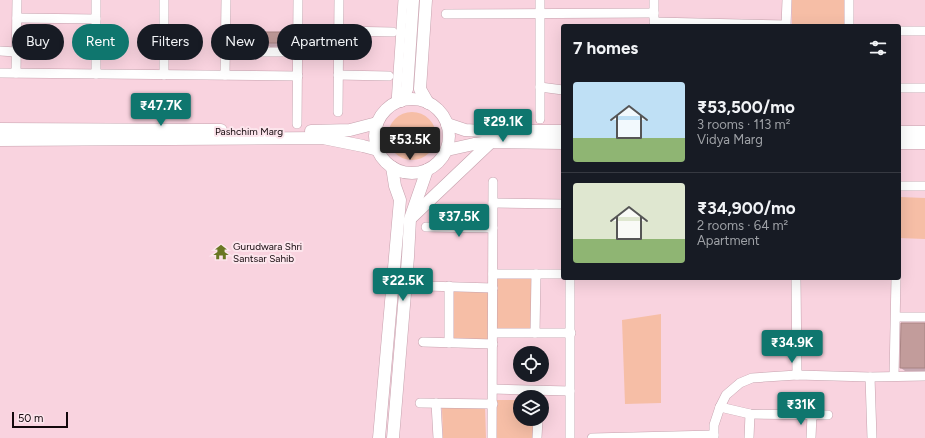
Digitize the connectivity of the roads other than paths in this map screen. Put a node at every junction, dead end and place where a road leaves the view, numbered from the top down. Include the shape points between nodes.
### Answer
1 (17, 0) edge
2 (96, 0) edge
3 (164, 0) edge
4 (226, 0) edge
5 (298, 0) edge
6 (339, 0) edge
7 (403, 0) edge
8 (413, 0) edge
9 (426, 0) edge
10 (540, 0) edge
11 (654, 0) edge
12 (787, 0) edge
13 (849, 0) edge
14 (540, 13) junction
15 (446, 14) dead end
16 (17, 18) junction
17 (96, 19) junction
18 (654, 20) edge
19 (17, 24) edge
20 (226, 24) edge
21 (298, 24) edge
22 (339, 24) edge
23 (760, 24) edge
24 (786, 24) edge
25 (849, 24) edge
26 (901, 31) edge
27 (925, 31) edge
28 (372, 32) edge
29 (394, 32) dead end
30 (0, 51) edge
31 (12, 52) edge
32 (16, 60) edge
33 (226, 60) edge
34 (298, 60) edge
35 (338, 60) edge
36 (0, 73) edge
37 (16, 73) junction
38 (96, 74) junction
39 (164, 75) junction
40 (225, 75) junction
41 (338, 75) junction
42 (298, 76) junction
43 (389, 76) dead end
44 (540, 88) junction
45 (901, 88) edge
46 (925, 88) edge
47 (561, 90) edge
48 (398, 102) junction
49 (428, 102) junction
50 (338, 112) dead end
51 (540, 119) dead end
52 (377, 123) junction
53 (297, 124) dead end
54 (447, 124) junction
55 (0, 129) edge
56 (561, 131) edge
57 (901, 132) edge
58 (925, 132) edge
59 (0, 140) edge
60 (491, 142) junction
61 (561, 142) edge
62 (901, 143) edge
63 (925, 143) edge
64 (378, 150) junction
65 (447, 150) junction
66 (392, 168) junction
67 (427, 170) junction
68 (493, 182) dead end
69 (901, 186) edge
70 (925, 186) edge
71 (493, 203) junction
72 (561, 204) edge
73 (410, 219) junction
74 (426, 227) dead end
75 (493, 228) junction
76 (493, 274) junction
77 (536, 274) junction
78 (561, 274) edge
79 (570, 280) edge
80 (796, 280) edge
81 (896, 280) edge
82 (426, 286) dead end
83 (449, 286) junction
84 (493, 288) junction
85 (896, 317) junction
86 (925, 317) edge
87 (493, 333) junction
88 (535, 333) junction
89 (571, 333) junction
90 (423, 342) dead end
91 (448, 343) junction
92 (493, 344) junction
93 (798, 375) junction
94 (894, 376) junction
95 (925, 376) edge
96 (870, 377) junction
97 (492, 388) junction
98 (513, 391) edge
99 (570, 391) junction
100 (549, 393) edge
101 (420, 403) dead end
102 (436, 403) junction
103 (493, 404) junction
104 (720, 407) junction
105 (750, 414) junction
106 (812, 415) junction
107 (828, 415) dead end
108 (538, 426) edge
109 (714, 437) edge
110 (379, 438) edge
111 (393, 438) edge
112 (438, 438) edge
113 (492, 438) edge
114 (537, 438) edge
115 (570, 438) edge
116 (592, 438) edge
117 (750, 438) edge
118 (812, 438) edge
119 (872, 438) edge

1 - 16 street
2 - 17 street
3 - 39 street
4 - 20 street
5 - 21 street
6 - 22 street
7 - 48 street
8 - 48 main road via 407,89
9 - 49 main road via 420,89
10 - 14 street
11 - 18 street
12 - 24 street
13 - 25 street
14 - 15 street
14 - 18 street
14 - 44 street
16 - 17 street
16 - 19 street
17 - 38 street
18 - 23 street
26 - 27 street
28 - 29 street
30 - 31 street
32 - 37 street
33 - 40 street
34 - 42 street
35 - 41 street
36 - 37 street
37 - 38 street
38 - 39 street
39 - 40 street
40 - 42 street
41 - 43 street
41 - 50 street
42 - 53 street
44 - 47 street
44 - 51 street
45 - 46 street
48 - 49 main road via 410,99
48 - 52 main road via 384,112
49 - 54 main road via 441,113
52 - 55 main road, Pashchim Marg via 350,130 319,131
52 - 64 main road via 375,137
54 - 56 main road via 465,130
54 - 65 main road
57 - 58 main road
59 - 64 main road, Pashchim Marg via 323,138
60 - 61 main road
60 - 65 main road
60 - 73 main road
62 - 63 main road
64 - 66 main road
65 - 67 main road via 442,158
66 - 67 main road via 416,173
66 - 110 main road via 400,200
67 - 73 main road
68 - 71 street
69 - 70 street
71 - 72 street
71 - 75 street
73 - 111 main road
74 - 75 street
75 - 76 street
76 - 77 street
76 - 84 street
77 - 78 street
77 - 88 street
79 - 89 street
80 - 93 street
81 - 85 street
82 - 83 street
83 - 84 street
83 - 91 street
84 - 87 street
85 - 86 street
85 - 94 street
87 - 88 street
87 - 92 street
88 - 89 street
89 - 99 street
90 - 91 street
91 - 92 street
92 - 97 street
93 - 96 street
93 - 104 street via 752,378 740,383 726,396
94 - 95 street
94 - 96 street
96 - 119 street
97 - 98 street
97 - 103 street
99 - 100 street
99 - 115 street
101 - 102 street
102 - 103 street
102 - 112 street
103 - 113 street
104 - 105 street
104 - 109 street via 714,425
105 - 106 street
105 - 117 street
106 - 107 street
106 - 118 street
108 - 114 street
109 - 116 street

